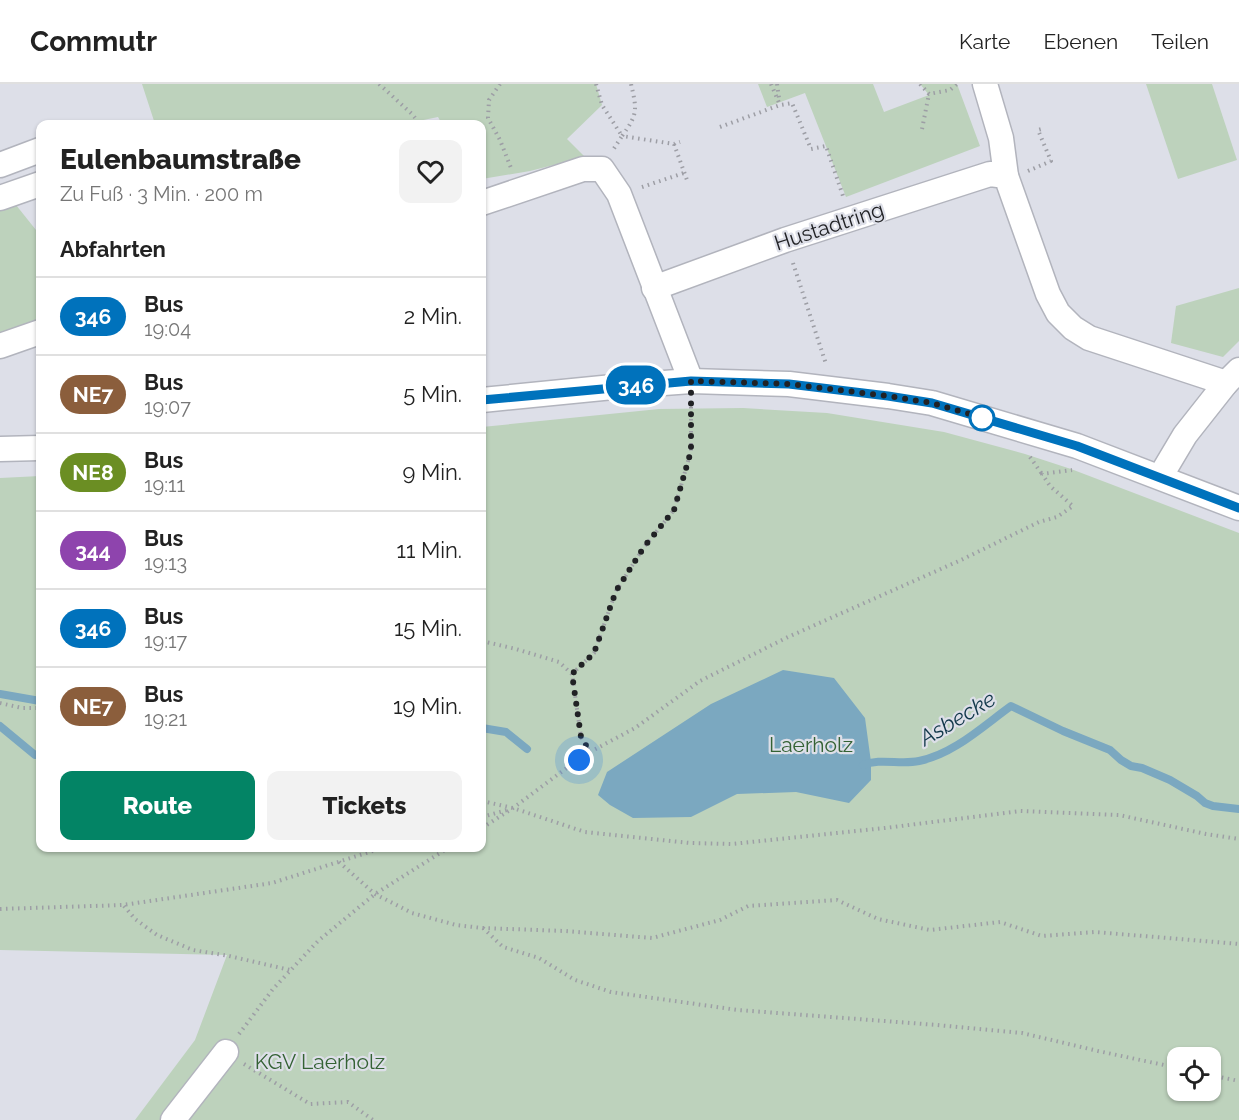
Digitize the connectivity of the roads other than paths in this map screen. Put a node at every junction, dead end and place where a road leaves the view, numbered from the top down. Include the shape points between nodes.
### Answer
1 (985, 84) edge
2 (36, 152) edge
3 (0, 165) edge
4 (1016, 174) junction
5 (36, 185) edge
6 (0, 198) edge
7 (486, 202) edge
8 (654, 288) junction
9 (36, 333) edge
10 (0, 346) edge
11 (1233, 376) edge
12 (691, 381) junction
13 (486, 400) edge
14 (36, 448) edge
15 (0, 449) edge
16 (1160, 477) junction
17 (1239, 508) edge
18 (226, 1052) road end
19 (173, 1120) edge

1 - 4 street
2 - 3 street
4 - 8 street, Hustadtring via 990,174 785,240
4 - 11 street via 1048,294 1058,313 1073,328 1089,338
5 - 6 street
7 - 8 street via 583,168 602,169 618,194
8 - 12 street
9 - 10 street
11 - 16 street via 1185,435
12 - 13 street
12 - 16 street via 789,384 932,403 1077,446
14 - 15 street
16 - 17 street
18 - 19 street

